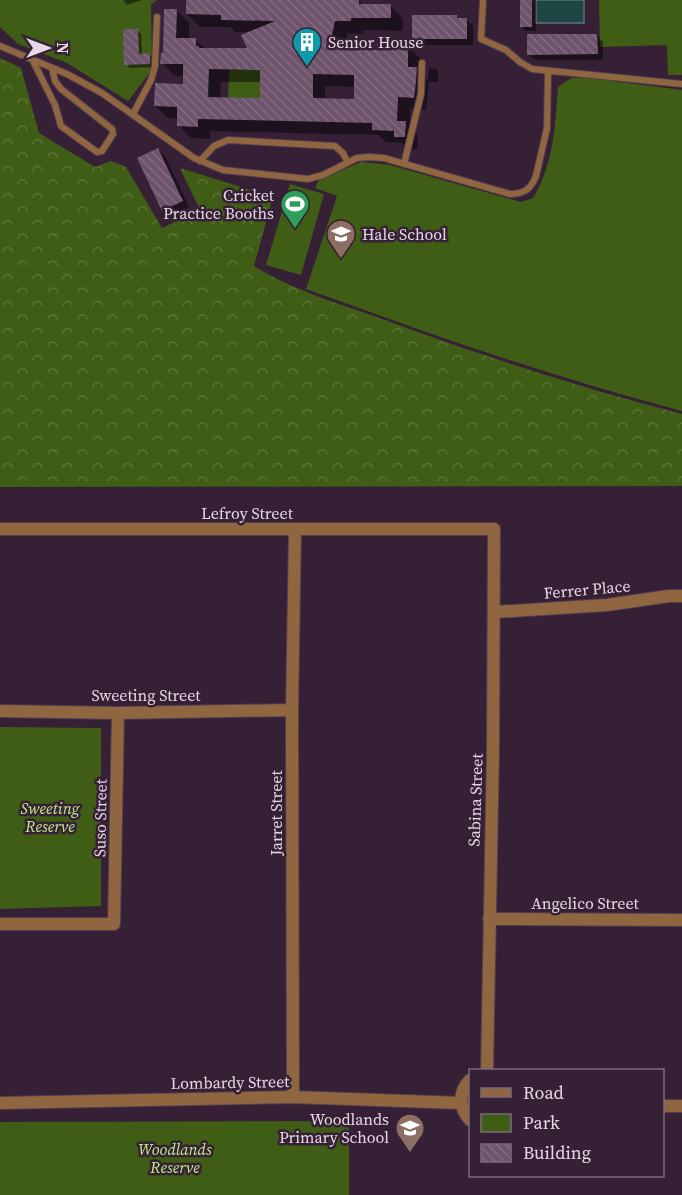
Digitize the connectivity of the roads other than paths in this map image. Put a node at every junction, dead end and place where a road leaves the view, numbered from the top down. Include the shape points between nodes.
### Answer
1 (483, 0) edge
2 (157, 17) dead end
3 (0, 46) edge
4 (33, 60) junction
5 (422, 63) dead end
6 (51, 68) junction
7 (548, 72) junction
8 (682, 84) edge
9 (133, 114) junction
10 (200, 161) junction
11 (347, 161) junction
12 (404, 164) junction
13 (0, 529) edge
14 (494, 529) joint
15 (295, 530) junction
16 (682, 596) edge
17 (495, 612) junction
18 (292, 710) junction
19 (0, 711) edge
20 (118, 713) junction
21 (489, 919) junction
22 (682, 920) edge
23 (0, 924) edge
24 (487, 1069) edge
25 (469, 1083) edge
26 (293, 1097) junction
27 (0, 1103) edge
28 (461, 1103) junction
29 (664, 1106) edge
30 (682, 1106) edge
31 (469, 1118) edge

1 - 7 lane via 481,39 506,50 532,69
2 - 9 lane via 155,66
3 - 4 lane
4 - 6 lane
4 - 6 lane via 61,126 97,152 102,151 112,129 61,89
5 - 12 lane via 420,94
6 - 9 lane via 102,93
7 - 8 lane
7 - 12 lane via 545,138 536,176 524,192 510,194
9 - 10 lane
10 - 11 lane via 233,172 308,179
10 - 11 lane via 214,146 228,140 335,146
11 - 12 lane via 369,157
13 - 15 street, Lefroy Street
14 - 15 street, Lefroy Street
14 - 17 street, Sabina Street
15 - 18 street, Jarret Street
16 - 17 street, Ferrer Place
17 - 21 street, Sabina Street
18 - 20 street, Sweeting Street
18 - 26 street, Jarret Street
19 - 20 street, Sweeting Street
20 - 23 street, Suso Street via 114,924
21 - 22 street, Angelico Street
21 - 24 street, Sabina Street
25 - 28 street via 461,1094
26 - 27 street, Lombardy Street
26 - 28 street, Lombardy Street
28 - 31 street
29 - 30 street

